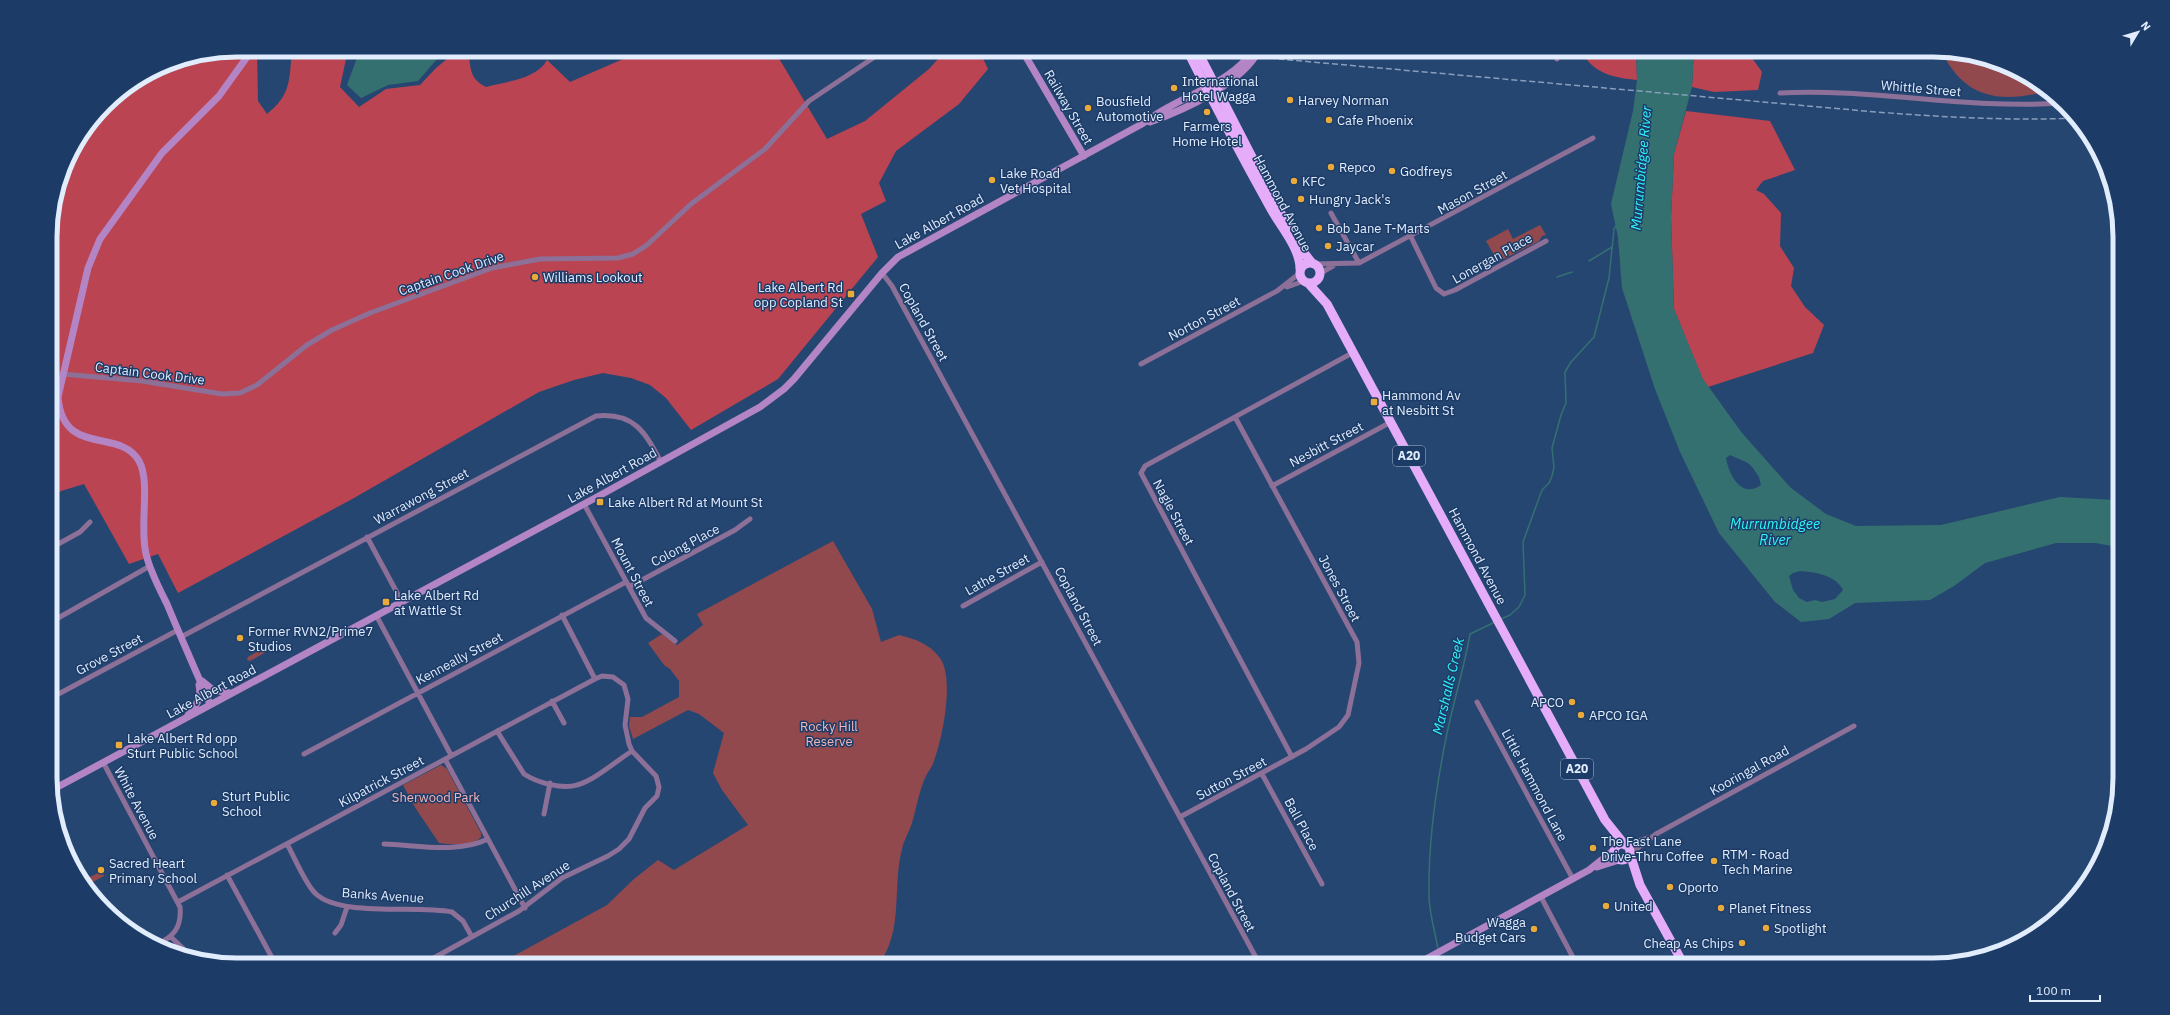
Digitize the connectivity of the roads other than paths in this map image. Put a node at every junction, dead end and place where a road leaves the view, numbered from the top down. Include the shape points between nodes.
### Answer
1 (247, 57) edge
2 (874, 57) edge
3 (1026, 57) edge
4 (1192, 57) edge
5 (1200, 57) edge
6 (1246, 57) edge
7 (1255, 57) edge
8 (1212, 88) junction
9 (1780, 93) dead end
10 (2053, 103) edge
11 (1593, 138) dead end
12 (1084, 156) junction
13 (1331, 213) dead end
14 (1411, 237) junction
15 (1546, 241) dead end
16 (1359, 263) junction
17 (1313, 264) junction
18 (1336, 265) junction
19 (882, 273) junction
20 (1303, 276) junction
21 (1319, 276) junction
22 (1277, 291) junction
23 (1327, 304) junction
24 (1354, 352) junction
25 (1141, 364) dead end
26 (62, 374) junction
27 (1235, 417) junction
28 (1391, 422) junction
29 (661, 462) junction
30 (1272, 486) junction
31 (584, 504) junction
32 (750, 519) dead end
33 (90, 522) dead end
34 (367, 537) junction
35 (57, 545) edge
36 (1042, 562) junction
37 (150, 566) junction
38 (626, 582) junction
39 (629, 587) junction
40 (402, 602) junction
41 (962, 606) dead end
42 (376, 615) junction
43 (562, 615) junction
44 (57, 619) edge
45 (179, 633) junction
46 (675, 641) dead end
47 (197, 674) junction
48 (595, 679) junction
49 (233, 692) junction
50 (418, 693) junction
51 (57, 695) edge
52 (552, 701) junction
53 (1477, 702) dead end
54 (210, 704) junction
55 (185, 718) junction
56 (564, 723) dead end
57 (1854, 726) dead end
58 (497, 731) junction
59 (632, 751) junction
60 (304, 754) dead end
61 (451, 755) junction
62 (1292, 757) junction
63 (445, 759) junction
64 (103, 762) junction
65 (1262, 774) junction
66 (550, 783) junction
67 (57, 785) edge
68 (544, 814) dead end
69 (1180, 817) junction
70 (1605, 820) junction
71 (1656, 834) junction
72 (488, 839) junction
73 (287, 844) junction
74 (384, 844) dead end
75 (1625, 845) junction
76 (1615, 849) junction
77 (1630, 854) junction
78 (1620, 860) junction
79 (1590, 870) junction
80 (227, 876) junction
81 (1573, 879) junction
82 (1322, 884) dead end
83 (1640, 885) junction
84 (1541, 897) junction
85 (178, 902) junction
86 (347, 906) junction
87 (525, 908) junction
88 (335, 932) dead end
89 (170, 937) junction
90 (472, 937) junction
91 (162, 941) edge
92 (184, 950) edge
93 (272, 958) edge
94 (434, 958) edge
95 (1256, 958) edge
96 (1428, 958) edge
97 (1573, 958) edge
98 (1680, 958) edge

1 - 26 main road via 219,96 162,153 100,239 88,268
2 - 26 street, Captain Cook Drive via 814,97 765,149 691,204 647,245 633,254 618,258 540,259 507,264 476,274 370,313 332,330 304,348 257,385 240,393 222,394 142,381
3 - 12 main road, Railway Street
4 - 8 highway, A20
5 - 8 highway, A20
6 - 8 main road
7 - 8 main road via 1243,72
8 - 12 main road, Lake Albert Road
8 - 17 highway, Hammond Avenue / A20 via 1303,254
8 - 20 highway, Hammond Avenue / A20 via 1271,210 1293,246
9 - 10 street, Whittle Street via 1820,91 1965,103
11 - 14 street, Mason Street
12 - 19 main road, Lake Albert Road via 904,253
13 - 16 street
14 - 15 street, Lonergan Place via 1436,288 1444,294
14 - 16 street, Mason Street
16 - 18 street, Mason Street
17 - 18 street, Mason Street
17 - 20 highway via 1304,265
17 - 21 highway, A20 via 1318,268
18 - 21 street, Mason Street
19 - 29 main road, Lake Albert Road via 784,389 760,407
19 - 36 street, Copland Street via 892,286
20 - 21 highway via 1314,282
20 - 22 street, Norton Street
20 - 22 street, Norton Street
20 - 23 highway, Hammond Avenue / A20
21 - 23 highway, Hammond Avenue / A20
22 - 25 street, Norton Street
23 - 24 highway, Hammond Avenue / A20
24 - 27 street, Nagle Street
24 - 28 highway, Hammond Avenue / A20
26 - 37 main road via 59,407 69,426 85,438 128,449 142,466 142,538
27 - 30 street, Jones Street
27 - 62 street, Nagle Street via 1145,466 1141,473
28 - 30 street, Nesbitt Street
28 - 70 highway, Hammond Avenue / A20
29 - 31 main road, Lake Albert Road
29 - 34 street, Warrawong Street via 649,439 638,426 622,417 596,416
30 - 62 street, Jones Street via 1354,636 1360,656 1345,721 1327,736
31 - 38 street, Mount Street
31 - 40 main road, Lake Albert Road
32 - 39 street, Colong Place via 735,530
33 - 35 street via 80,532
34 - 40 street
34 - 45 street, Warrawong Street
36 - 41 street, Lathe Street
36 - 69 street, Copland Street
37 - 44 street
37 - 45 main road
38 - 39 street, Mount Street
38 - 43 street, Kenneally Street
39 - 46 street, Mount Street via 648,621
40 - 42 main road, Lake Albert Road
42 - 49 main road, Lake Albert Road
42 - 50 street
43 - 48 street
43 - 50 street, Kenneally Street
45 - 47 main road
45 - 51 street, Grove Street
47 - 49 main road via 213,690
47 - 54 main road
47 - 55 main road via 200,695 196,705
48 - 52 street, Kilpatrick Street
48 - 59 street, Churchill Avenue via 602,676 613,677 624,685 628,699 625,725
49 - 54 main road, Lake Albert Road
50 - 60 street, Kenneally Street
50 - 61 street
52 - 56 street
52 - 58 street, Kilpatrick Street
53 - 81 street, Little Hammond Lane
54 - 55 main road, Lake Albert Road
55 - 64 main road, Lake Albert Road
57 - 71 street, Kooringal Road
58 - 61 street, Kilpatrick Street
58 - 66 street via 524,774
59 - 66 street via 576,785
59 - 87 street, Churchill Avenue via 653,772 659,787 656,796 640,816 628,839 608,856 562,878
61 - 63 street, Kilpatrick Street
62 - 65 street, Sutton Street
63 - 72 street
63 - 73 street, Kilpatrick Street
64 - 67 main road, Lake Albert Road
64 - 85 street, White Avenue
65 - 69 street, Sutton Street
65 - 82 street, Ball Place
66 - 68 street
69 - 95 street, Copland Street
70 - 75 highway, Hammond Avenue / A20
70 - 76 highway, Hammond Avenue / A20
71 - 75 street, Kooringal Road
71 - 77 street, Kooringal Road
72 - 74 street via 478,844 458,847
72 - 87 street
73 - 80 street, Kilpatrick Street
73 - 86 street, Banks Avenue via 314,893 323,899
75 - 76 highway via 1619,845
75 - 77 highway, A20 via 1629,848
76 - 78 highway, A20 via 1615,856
76 - 79 main road
77 - 78 highway via 1627,859
77 - 83 highway, A20
78 - 79 main road
78 - 83 highway, A20
79 - 81 main road
80 - 85 street, Kilpatrick Street
80 - 93 street
81 - 84 main road
83 - 98 highway, A20
84 - 96 main road
84 - 97 street
85 - 89 street, White Avenue via 180,921 176,932
86 - 88 street via 341,926
86 - 90 street, Banks Avenue via 452,912 463,921
87 - 90 street, Churchill Avenue
89 - 91 street
89 - 92 street
90 - 94 street, Churchill Avenue

